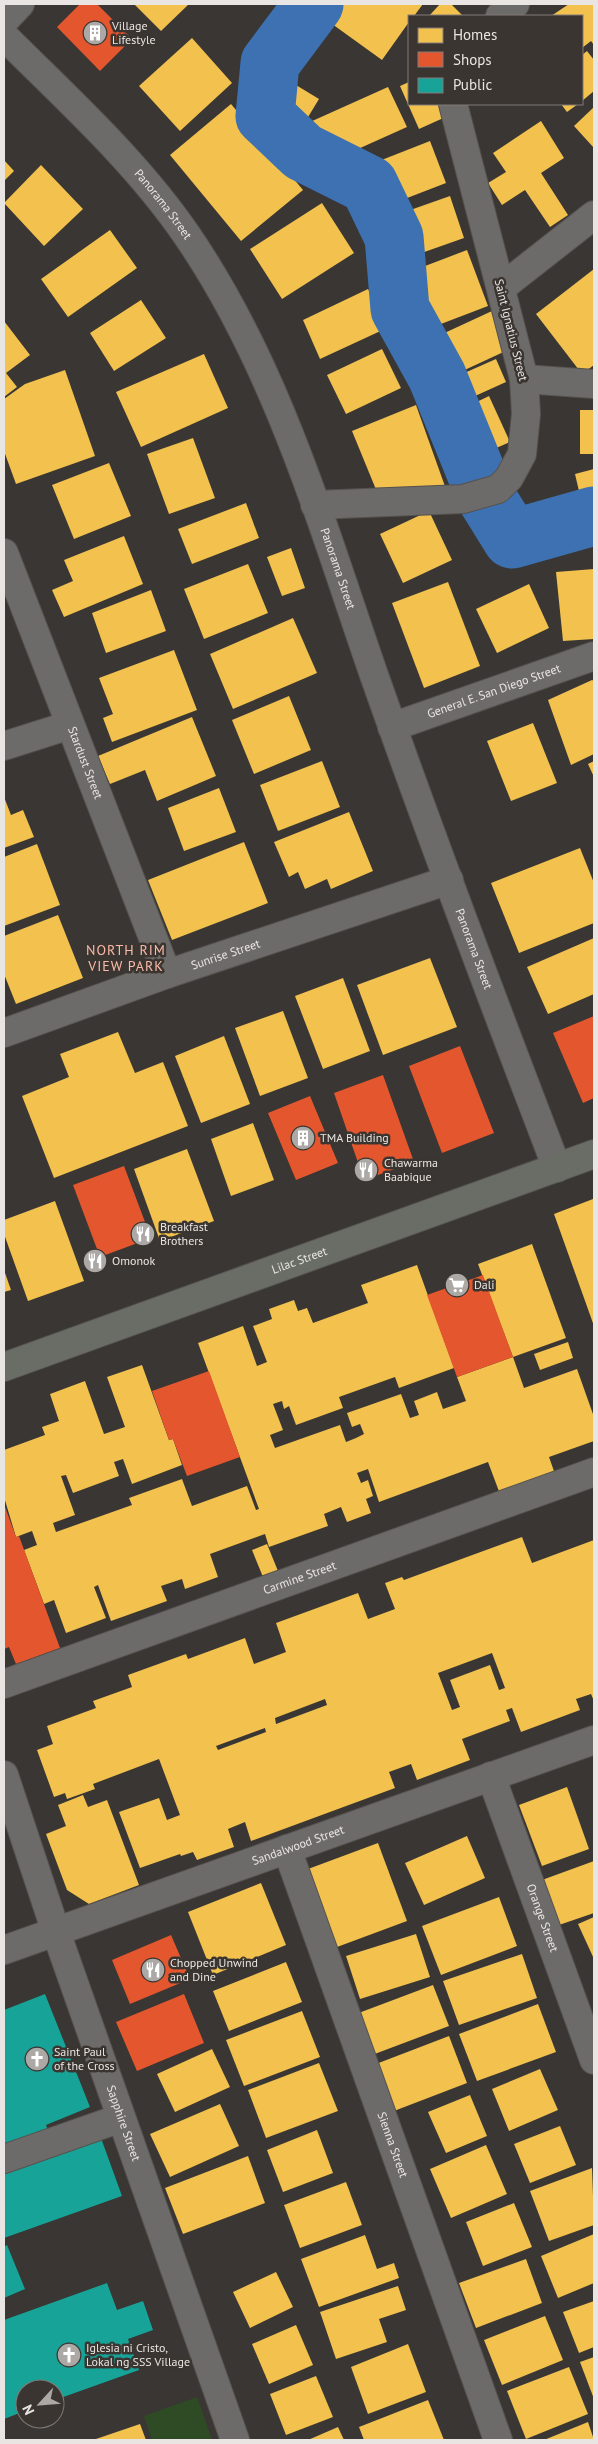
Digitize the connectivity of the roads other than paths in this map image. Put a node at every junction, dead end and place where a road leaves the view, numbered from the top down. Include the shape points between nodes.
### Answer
1 (20, 4) edge
2 (514, 4) edge
3 (501, 15) edge
4 (4, 21) edge
5 (4, 36) edge
6 (452, 105) edge
7 (594, 215) edge
8 (500, 288) junction
9 (524, 379) junction
10 (594, 384) edge
11 (315, 505) junction
12 (4, 552) edge
13 (594, 656) edge
14 (70, 724) junction
15 (392, 727) junction
16 (4, 746) edge
17 (449, 880) junction
18 (167, 974) junction
19 (4, 1033) edge
20 (594, 1154) edge
21 (557, 1168) junction
22 (4, 1367) edge
23 (594, 1472) edge
24 (4, 1684) edge
25 (594, 1740) edge
26 (4, 1774) edge
27 (491, 1776) junction
28 (287, 1849) junction
29 (56, 1932) junction
30 (4, 1950) edge
31 (594, 2060) edge
32 (121, 2118) junction
33 (4, 2159) edge
34 (235, 2440) edge
35 (498, 2440) edge

1 - 4 street
2 - 3 street
5 - 11 street, Panorama Street via 140,173 186,233 235,314 270,388
6 - 8 street, Saint Ignatius Street
7 - 8 street
8 - 9 street, Saint Ignatius Street
9 - 10 street
9 - 11 street, Saint Ignatius Street via 526,414 522,454 498,489 463,499
11 - 15 street, Panorama Street
12 - 14 street, Stardust Street
13 - 15 street, General E. San Diego Street
14 - 16 street
14 - 18 street, Stardust Street
15 - 17 street, Panorama Street
17 - 18 street, Sunrise Street
17 - 21 street, Panorama Street
18 - 19 street, Sunrise Street
20 - 21 main road, Lilac Street
21 - 22 main road, Lilac Street
23 - 24 street, Carmine Street
25 - 27 street, Sandalwood Street
26 - 29 street, Sapphire Street
27 - 28 street, Sandalwood Street
27 - 31 street, Orange Street
28 - 29 street, Sandalwood Street
28 - 35 street, Sienna Street
29 - 30 street, Sandalwood Street
29 - 32 street, Sapphire Street
32 - 33 street
32 - 34 street, Sapphire Street

